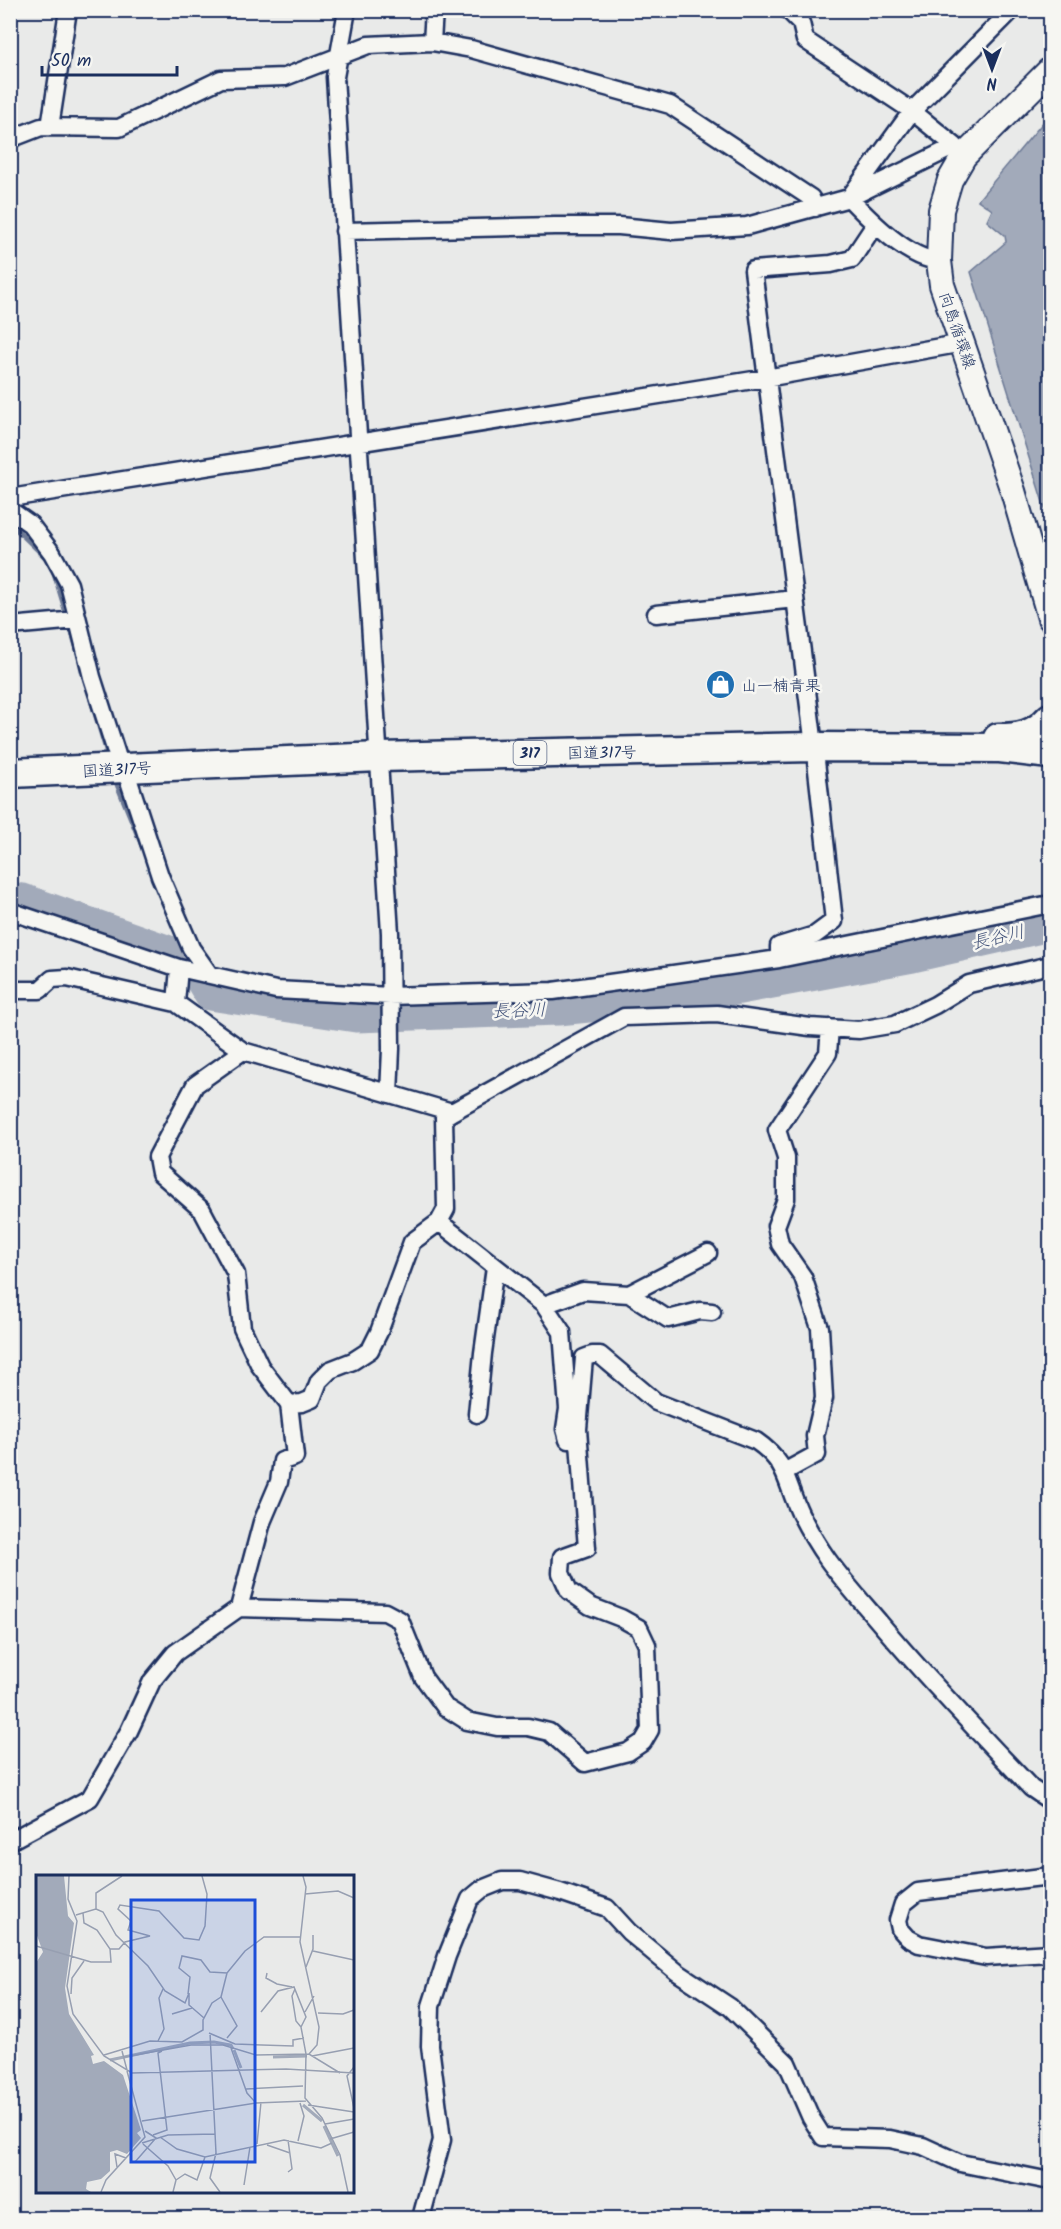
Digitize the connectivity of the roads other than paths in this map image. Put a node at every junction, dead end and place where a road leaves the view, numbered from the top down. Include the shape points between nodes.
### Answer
1 (68, 10) edge
2 (346, 10) edge
3 (434, 10) edge
4 (788, 10) edge
5 (1002, 14) edge
6 (432, 42) junction
7 (339, 57) junction
8 (1050, 70) edge
9 (912, 111) junction
10 (50, 127) junction
11 (10, 139) edge
12 (960, 151) junction
13 (849, 198) junction
14 (815, 208) junction
15 (874, 226) junction
16 (345, 231) junction
17 (939, 261) junction
18 (963, 343) junction
19 (766, 378) junction
20 (358, 443) junction
21 (10, 498) edge
22 (10, 510) edge
23 (795, 599) junction
24 (656, 614) dead end
25 (1050, 618) edge
26 (77, 620) junction
27 (10, 626) edge
28 (1050, 718) edge
29 (813, 747) junction
30 (1050, 753) edge
31 (380, 757) junction
32 (123, 768) junction
33 (10, 773) edge
34 (1050, 904) edge
35 (10, 911) edge
36 (779, 959) junction
37 (1050, 965) edge
38 (178, 968) junction
39 (210, 975) junction
40 (10, 990) edge
41 (390, 1000) junction
42 (176, 1003) junction
43 (830, 1028) junction
44 (243, 1051) junction
45 (389, 1094) junction
46 (452, 1112) junction
47 (439, 1222) junction
48 (708, 1253) dead end
49 (495, 1267) junction
50 (629, 1294) junction
51 (544, 1305) junction
52 (712, 1312) dead end
53 (289, 1404) junction
54 (477, 1414) dead end
55 (578, 1429) junction
56 (784, 1472) junction
57 (239, 1608) junction
58 (1050, 1801) edge
59 (10, 1840) edge
60 (1050, 1876) edge
61 (1050, 1953) edge
62 (1050, 2181) edge
63 (421, 2218) edge

1 - 10 street
2 - 7 street
3 - 6 street
4 - 9 street via 801,23 806,40
5 - 9 street
6 - 7 street via 368,45
6 - 14 street via 471,49 670,105 811,198
7 - 10 street via 285,77 221,79 119,128
7 - 16 street via 334,77
8 - 12 main road, 向島循環線
9 - 12 street
9 - 13 street
10 - 11 street
12 - 13 street
12 - 17 main road, 向島循環線 via 941,210
13 - 14 street
13 - 15 street
14 - 16 street via 747,226 671,231 555,226
15 - 17 street via 927,260
15 - 19 street via 852,259 753,270
16 - 20 street
17 - 18 main road, 向島循環線 via 942,285
18 - 19 street
18 - 25 main road, 向島循環線 via 1013,491
19 - 20 street
19 - 23 street
20 - 21 street
20 - 31 street
22 - 26 street via 30,524 52,553 69,584
23 - 24 street
23 - 29 street
26 - 27 street
26 - 32 street
28 - 29 highway via 1038,731 1019,738 908,737
29 - 30 highway, 国道317号 / 317 via 999,748
29 - 31 highway, 国道317号 / 317
29 - 36 street via 834,921 815,935 779,946
31 - 32 highway, 国道317号 / 317
31 - 41 street
32 - 33 highway, 国道317号 / 317
32 - 39 street via 174,911 191,948
34 - 36 street
35 - 38 street
36 - 41 street via 553,991
37 - 43 street via 969,984 895,1024 859,1030
38 - 39 street
38 - 42 street
39 - 41 street via 276,990
40 - 42 street via 40,990 52,979 67,978
41 - 45 street
42 - 44 street
43 - 46 street via 717,1014 624,1017
43 - 56 street via 828,1053 777,1130 786,1158 786,1199 776,1226 780,1244 803,1277 820,1328 824,1398 815,1436 817,1454
44 - 45 street
44 - 53 street via 195,1085 157,1157 160,1173 202,1210 236,1274 242,1328 260,1366
45 - 46 street
46 - 47 street via 444,1117 446,1209
47 - 49 street
47 - 53 street via 411,1242 370,1350 330,1370 319,1381 312,1400
48 - 50 street
49 - 51 street
49 - 54 street
50 - 51 street via 584,1291
50 - 52 street via 668,1320 700,1311
51 - 55 street via 562,1332 568,1440
53 - 57 street via 295,1457 282,1461 279,1482 262,1522
55 - 56 street via 584,1358 600,1355 656,1402 756,1442 773,1455
55 - 57 street via 587,1548 561,1557 561,1573 569,1591 590,1606 639,1628 647,1645 650,1730 643,1742 628,1752 585,1763 549,1732 467,1721 445,1707 423,1677 400,1620 385,1612
56 - 58 street via 800,1513 851,1589 919,1669 1031,1788
57 - 59 street via 175,1653 152,1681 129,1731 90,1798
60 - 61 street via 918,1892 903,1904 898,1920 900,1929 919,1944 986,1958
62 - 63 street via 960,2163 923,2146 890,2139 823,2136 787,2063 730,2007 677,1972 628,1932 607,1908 530,1884 502,1881 470,1899 431,2006 430,2046 442,2140

